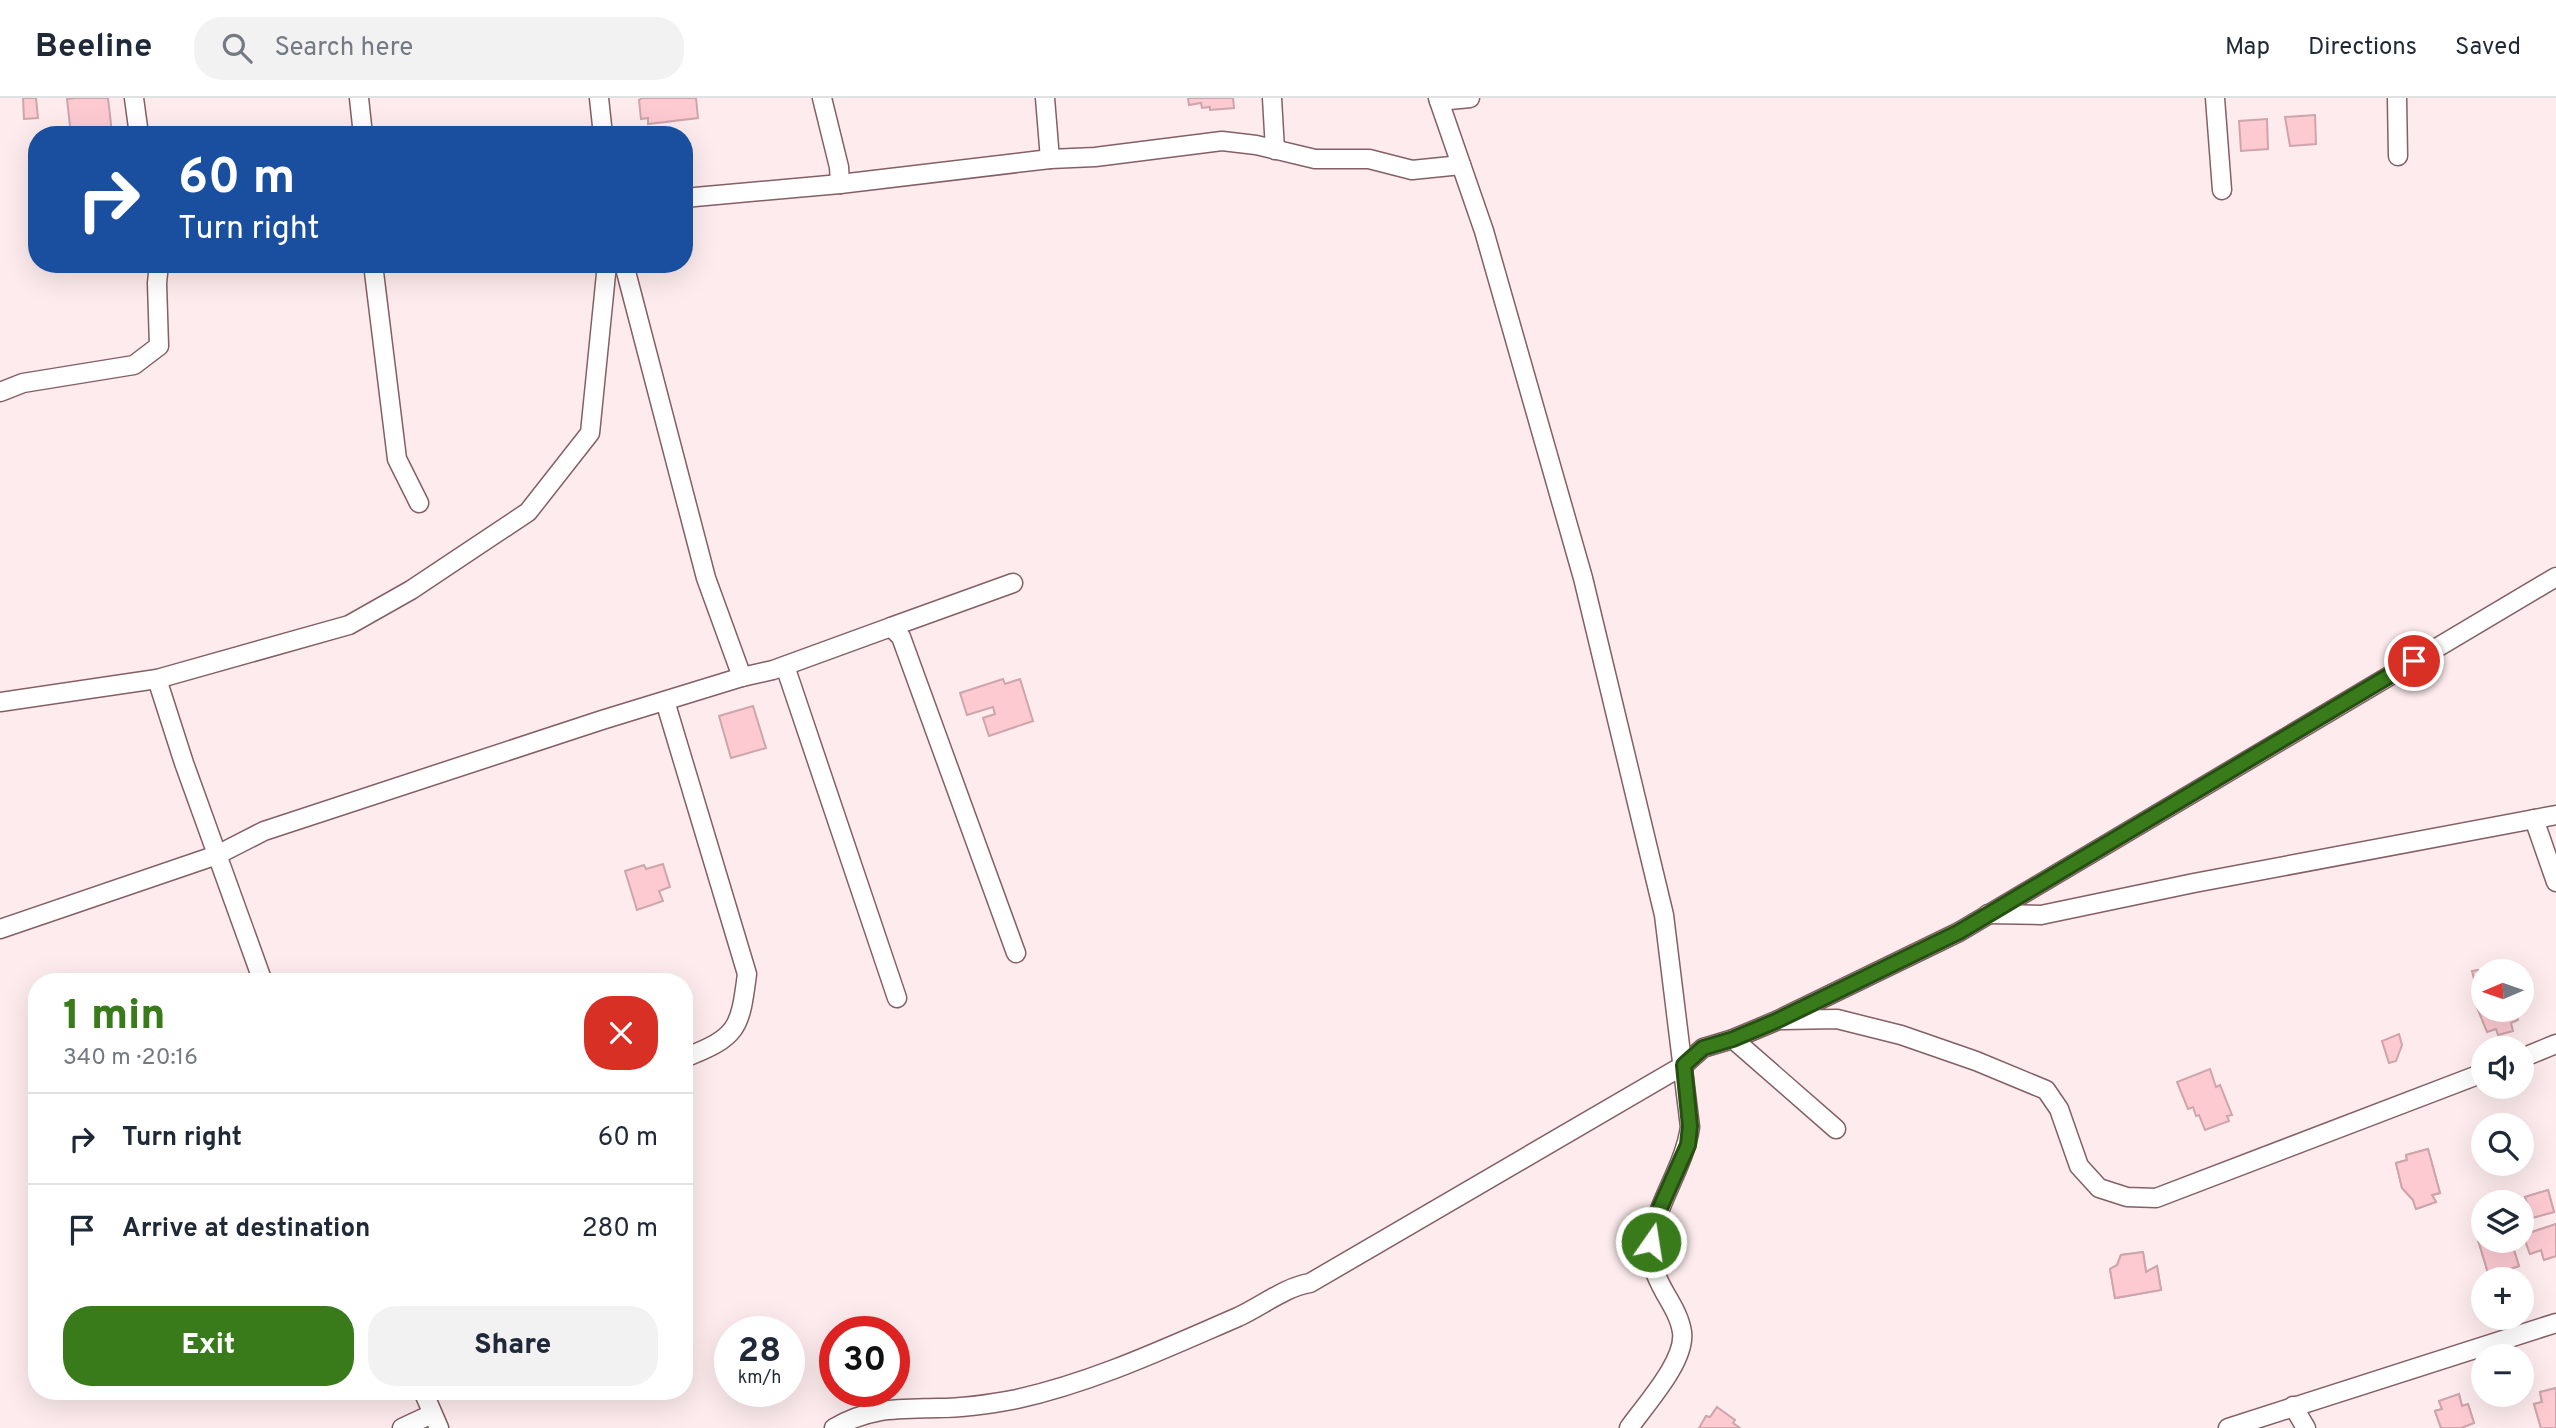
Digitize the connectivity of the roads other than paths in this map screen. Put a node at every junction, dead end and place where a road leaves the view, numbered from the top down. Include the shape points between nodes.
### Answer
1 (134, 98) edge
2 (359, 98) edge
3 (599, 98) edge
4 (822, 98) edge
5 (1045, 98) edge
6 (1272, 98) edge
7 (1470, 98) edge
8 (2215, 98) edge
9 (2397, 98) edge
10 (1439, 100) edge
11 (138, 126) edge
12 (362, 126) edge
13 (602, 126) edge
14 (1275, 150) junction
15 (2398, 156) dead end
16 (1050, 159) junction
17 (1461, 165) junction
18 (840, 184) junction
19 (2222, 190) dead end
20 (693, 197) edge
21 (158, 273) edge
22 (374, 273) edge
23 (606, 273) edge
24 (626, 273) edge
25 (0, 392) edge
26 (419, 503) dead end
27 (2556, 577) edge
28 (1013, 583) dead end
29 (891, 627) junction
30 (785, 666) junction
31 (742, 677) junction
32 (157, 679) junction
33 (665, 701) junction
34 (0, 702) edge
35 (2556, 815) edge
36 (2534, 819) junction
37 (217, 855) junction
38 (2556, 882) edge
39 (1989, 914) junction
40 (0, 929) edge
41 (1016, 953) dead end
42 (260, 973) edge
43 (897, 998) dead end
44 (1776, 1021) junction
45 (1733, 1039) junction
46 (2556, 1044) edge
47 (2534, 1053) edge
48 (693, 1054) edge
49 (1684, 1065) junction
50 (2471, 1078) edge
51 (1836, 1129) dead end
52 (2556, 1323) edge
53 (427, 1400) edge
54 (2293, 1406) junction
55 (435, 1421) edge
56 (402, 1428) edge
57 (834, 1428) edge
58 (1629, 1428) edge
59 (2228, 1428) edge
60 (2306, 1428) edge

1 - 11 street
2 - 12 street
3 - 13 street
4 - 18 street
5 - 16 street
6 - 14 street
7 - 10 street
8 - 19 street
9 - 15 street
10 - 17 street
14 - 16 street via 1222,141
14 - 17 street via 1315,159 1369,159 1412,170
16 - 18 street
17 - 49 street via 1583,578 1664,915
18 - 20 street
21 - 25 street via 159,346 134,365 23,383
22 - 26 street via 397,458
23 - 32 street via 590,433 528,512 411,590 349,625
24 - 31 street via 706,578
27 - 39 street
28 - 29 street
29 - 30 street
29 - 41 street via 901,637
30 - 31 street
30 - 43 street
31 - 33 street
32 - 34 street
32 - 37 street
33 - 37 street via 264,831
33 - 48 street via 747,974 742,1015 735,1028 712,1047
35 - 36 street
36 - 38 street
36 - 39 street via 2040,915
37 - 40 street
37 - 42 street
39 - 44 street
44 - 45 street
44 - 50 street via 1837,1018 1901,1035 2046,1090 2059,1109 2079,1166 2099,1188 2127,1198 2156,1198
45 - 49 street via 1703,1048
45 - 51 street
46 - 47 street
49 - 57 street via 1310,1283 1296,1285 1259,1308 1137,1361 1017,1399 939,1408 888,1408
49 - 58 street via 1688,1145 1660,1208 1651,1250 1653,1267 1682,1328 1681,1348
52 - 54 street
53 - 55 street
54 - 59 street
54 - 60 street
55 - 56 street

